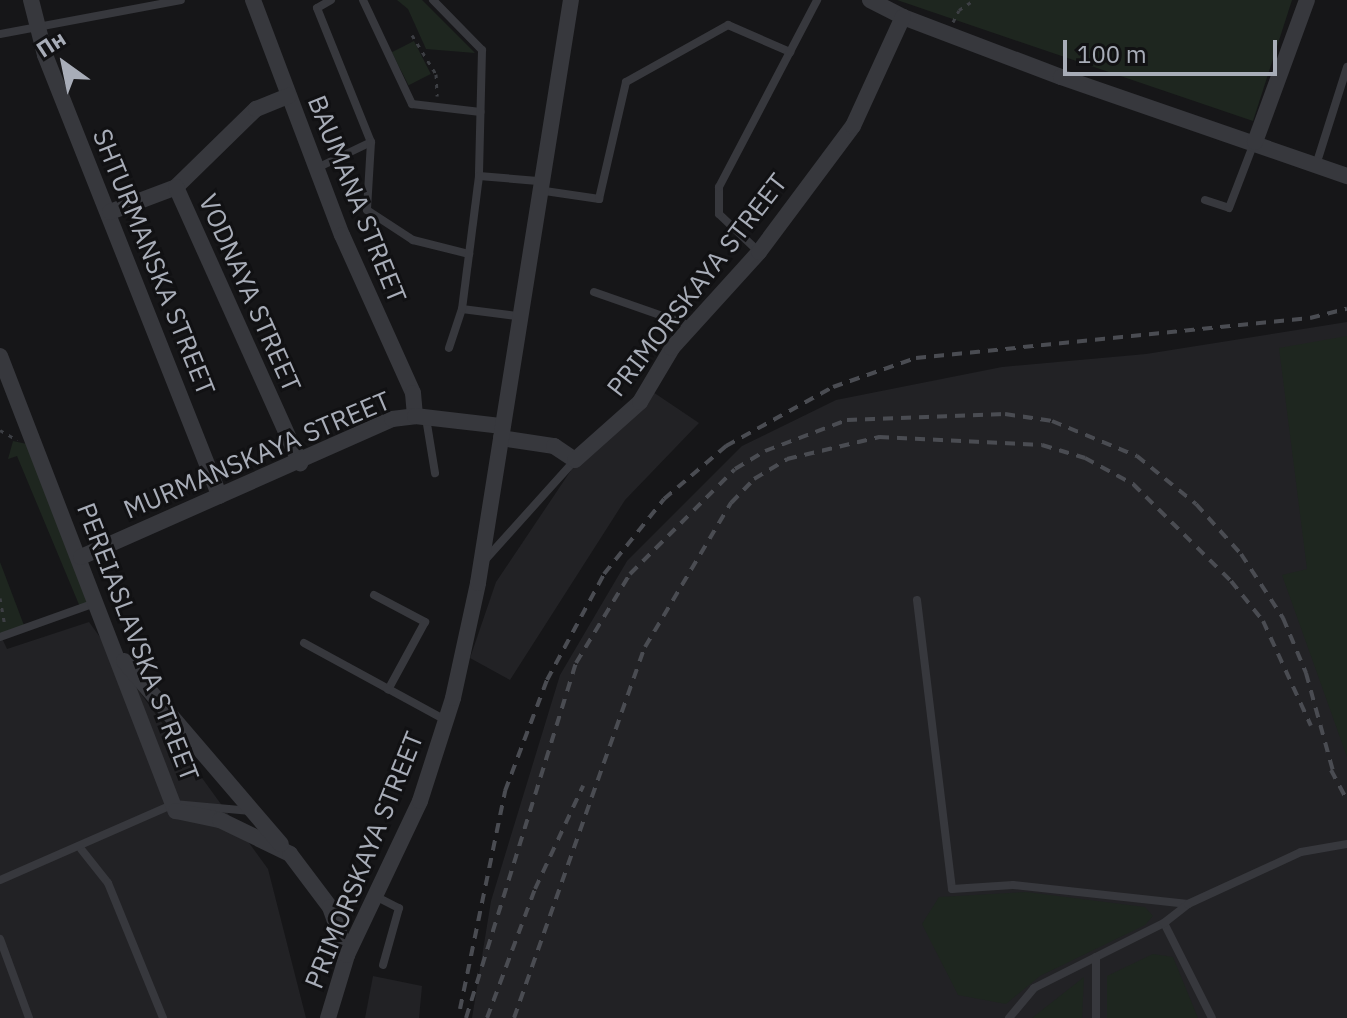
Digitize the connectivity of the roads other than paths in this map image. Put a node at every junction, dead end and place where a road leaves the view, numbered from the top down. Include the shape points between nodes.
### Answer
1 (31, 0) edge
2 (181, 0) edge
3 (253, 0) edge
4 (331, 0) edge
5 (363, 0) edge
6 (433, 0) edge
7 (571, 0) edge
8 (817, 0) edge
9 (870, 0) edge
10 (1307, 0) edge
11 (903, 17) junction
12 (38, 26) junction
13 (0, 34) edge
14 (790, 52) junction
15 (1347, 67) edge
16 (289, 96) junction
17 (481, 112) junction
18 (371, 142) junction
19 (1255, 142) junction
20 (1316, 166) junction
21 (317, 168) junction
22 (479, 176) junction
23 (1347, 176) edge
24 (538, 185) junction
25 (176, 187) junction
26 (1205, 200) dead end
27 (110, 212) junction
28 (759, 252) junction
29 (469, 254) junction
30 (594, 292) dead end
31 (462, 309) junction
32 (517, 316) junction
33 (692, 326) junction
34 (449, 348) dead end
35 (0, 356) edge
36 (421, 416) junction
37 (501, 432) junction
38 (575, 460) junction
39 (300, 463) junction
40 (435, 473) dead end
41 (220, 496) junction
42 (81, 557) junction
43 (480, 566) junction
44 (374, 595) dead end
45 (917, 600) dead end
46 (98, 602) junction
47 (4, 636) edge
48 (304, 643) dead end
49 (118, 653) junction
50 (388, 690) junction
51 (446, 720) junction
52 (174, 804) junction
53 (254, 811) junction
54 (1346, 847) edge
55 (81, 849) junction
56 (290, 854) junction
57 (0, 880) edge
58 (375, 896) junction
59 (1188, 904) junction
60 (1164, 923) junction
61 (0, 939) edge
62 (347, 955) junction
63 (1096, 957) junction
64 (383, 965) dead end
65 (29, 1018) edge
66 (163, 1018) edge
67 (328, 1018) edge
68 (1009, 1018) edge
69 (1096, 1018) edge
70 (1212, 1018) edge

1 - 12 street, SHTURMANSKA STREET
2 - 12 lane
3 - 16 street, BAUMANA STREET
4 - 18 lane via 317,8
5 - 17 lane via 412,104
6 - 17 lane via 482,50
7 - 24 street, PRIMORSKAYA STREET
8 - 14 lane
9 - 11 street
10 - 19 street
11 - 19 street
11 - 28 street, PRIMORSKAYA STREET via 853,126
12 - 13 lane
12 - 27 street, SHTURMANSKA STREET
14 - 24 lane via 728,25 626,82 599,199
14 - 28 lane via 719,187 719,214
15 - 20 lane
16 - 21 street, BAUMANA STREET
16 - 25 street, VODNAYA STREET via 256,109
17 - 22 lane
18 - 21 lane
18 - 29 lane via 367,210 413,240
19 - 20 street
19 - 26 lane via 1229,208
20 - 23 street
21 - 36 street, BAUMANA STREET
22 - 24 lane
22 - 29 lane
24 - 32 street, PRIMORSKAYA STREET
25 - 27 street, VODNAYA STREET
25 - 39 street, VODNAYA STREET
27 - 41 street, SHTURMANSKA STREET
28 - 33 street, PRIMORSKAYA STREET
29 - 31 lane
30 - 33 lane
31 - 32 lane
31 - 34 lane
32 - 37 street, PRIMORSKAYA STREET
33 - 38 street, PRIMORSKAYA STREET via 672,348 640,402
35 - 42 street, PEREIASLAVSKA STREET
36 - 37 street, MURMANSKAYA STREET
36 - 39 street, MURMANSKAYA STREET via 392,419
36 - 40 lane
37 - 38 street via 554,446
37 - 43 street, PRIMORSKAYA STREET
38 - 43 lane
39 - 41 street, MURMANSKAYA STREET
41 - 42 street, MURMANSKAYA STREET
42 - 46 street, PEREIASLAVSKA STREET
43 - 51 street, PRIMORSKAYA STREET
44 - 50 lane via 425,622
45 - 59 lane via 952,889 1013,885
46 - 47 lane
46 - 49 street, PEREIASLAVSKA STREET
48 - 50 lane
49 - 52 street, PEREIASLAVSKA STREET
49 - 53 street
50 - 51 lane
51 - 58 street, PRIMORSKAYA STREET via 420,801
52 - 53 lane
52 - 55 lane
52 - 56 street, PEREIASLAVSKA STREET via 176,811 220,820
53 - 56 street
54 - 59 lane via 1301,852
55 - 57 lane
55 - 66 lane via 108,883
56 - 62 street, PEREIASLAVSKA STREET via 330,907
58 - 62 street, PRIMORSKAYA STREET
58 - 64 lane via 399,908
59 - 60 lane
60 - 63 lane
60 - 70 lane
61 - 65 lane
62 - 67 street, PRIMORSKAYA STREET
63 - 68 lane via 1034,988
63 - 69 lane

